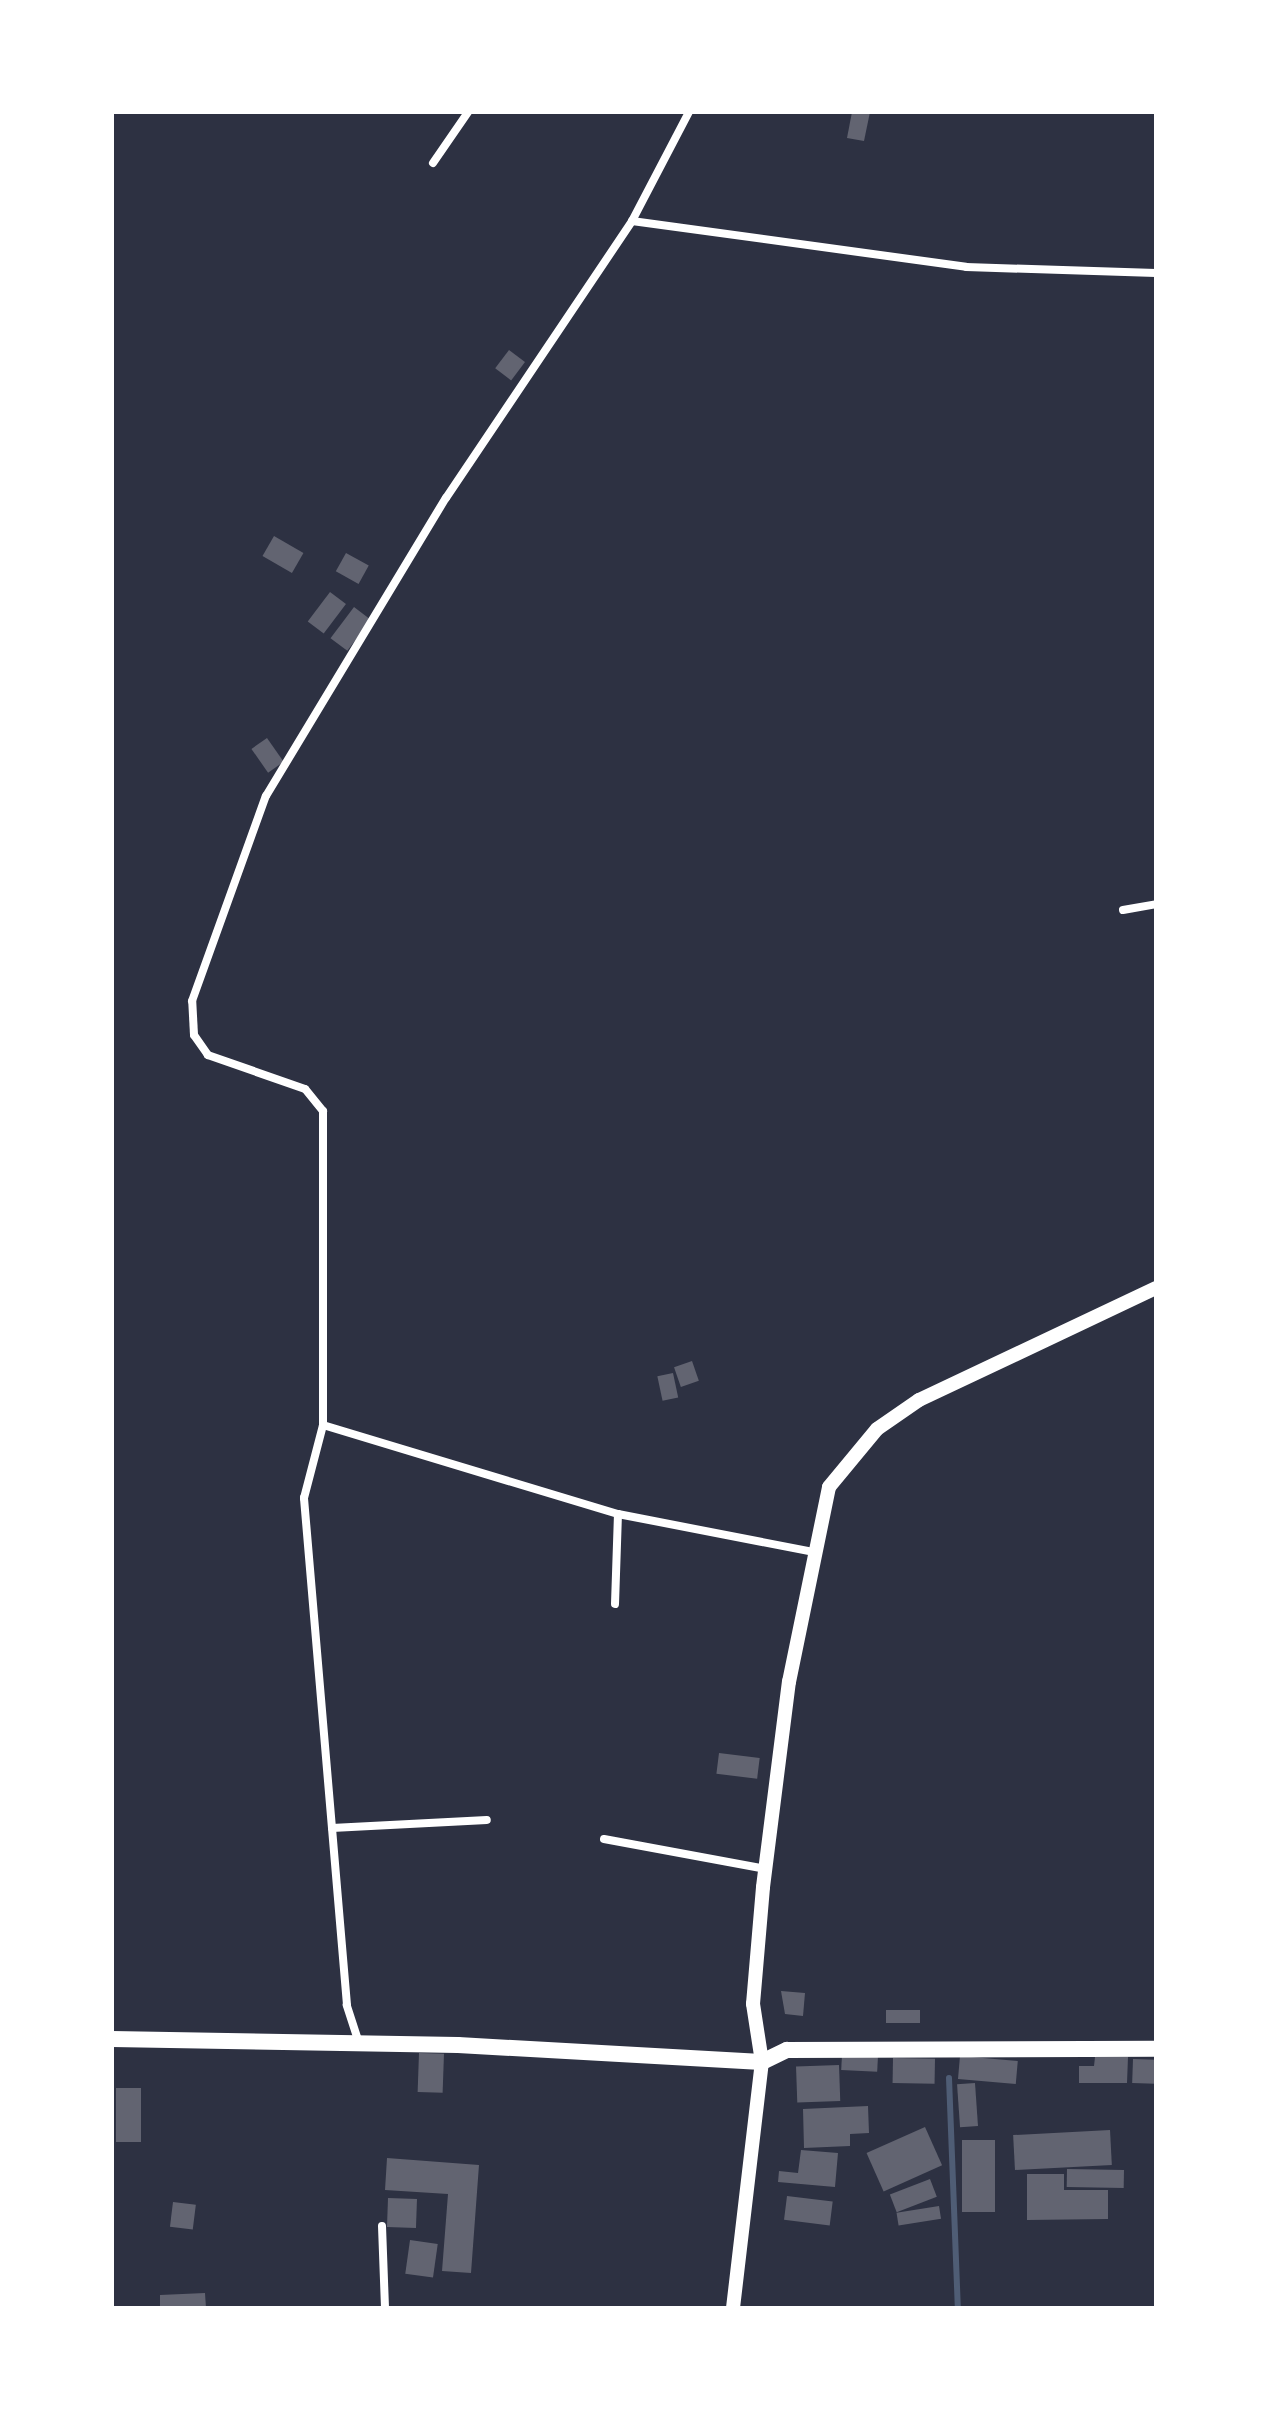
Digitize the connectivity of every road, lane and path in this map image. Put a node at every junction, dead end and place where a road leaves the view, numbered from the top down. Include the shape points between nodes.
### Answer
1 (468, 112) edge
2 (689, 112) edge
3 (433, 163) dead end
4 (632, 221) junction
5 (1156, 273) edge
6 (1156, 904) edge
7 (1123, 910) dead end
8 (1156, 1288) edge
9 (323, 1425) junction
10 (618, 1514) junction
11 (814, 1552) junction
12 (615, 1604) dead end
13 (487, 1820) dead end
14 (332, 1828) junction
15 (604, 1839) dead end
16 (766, 1869) junction
17 (112, 2039) edge
18 (359, 2043) junction
19 (1156, 2049) edge
20 (762, 2062) junction
21 (382, 2226) dead end
22 (385, 2308) edge
23 (733, 2308) edge

1 - 3 street
2 - 4 street
4 - 5 street via 966,267
4 - 9 street via 446,498 266,796 192,1001 194,1035 208,1055 305,1089 323,1111
6 - 7 street
8 - 11 street via 946,1386 877,1429 829,1487
9 - 10 street
9 - 14 street via 304,1498
10 - 11 street
10 - 12 street
11 - 16 street
13 - 14 street
14 - 18 street via 347,2005
15 - 16 street
16 - 20 street via 753,2004
17 - 18 main road
18 - 20 main road
19 - 20 main road via 787,2050
20 - 23 street
21 - 22 street

